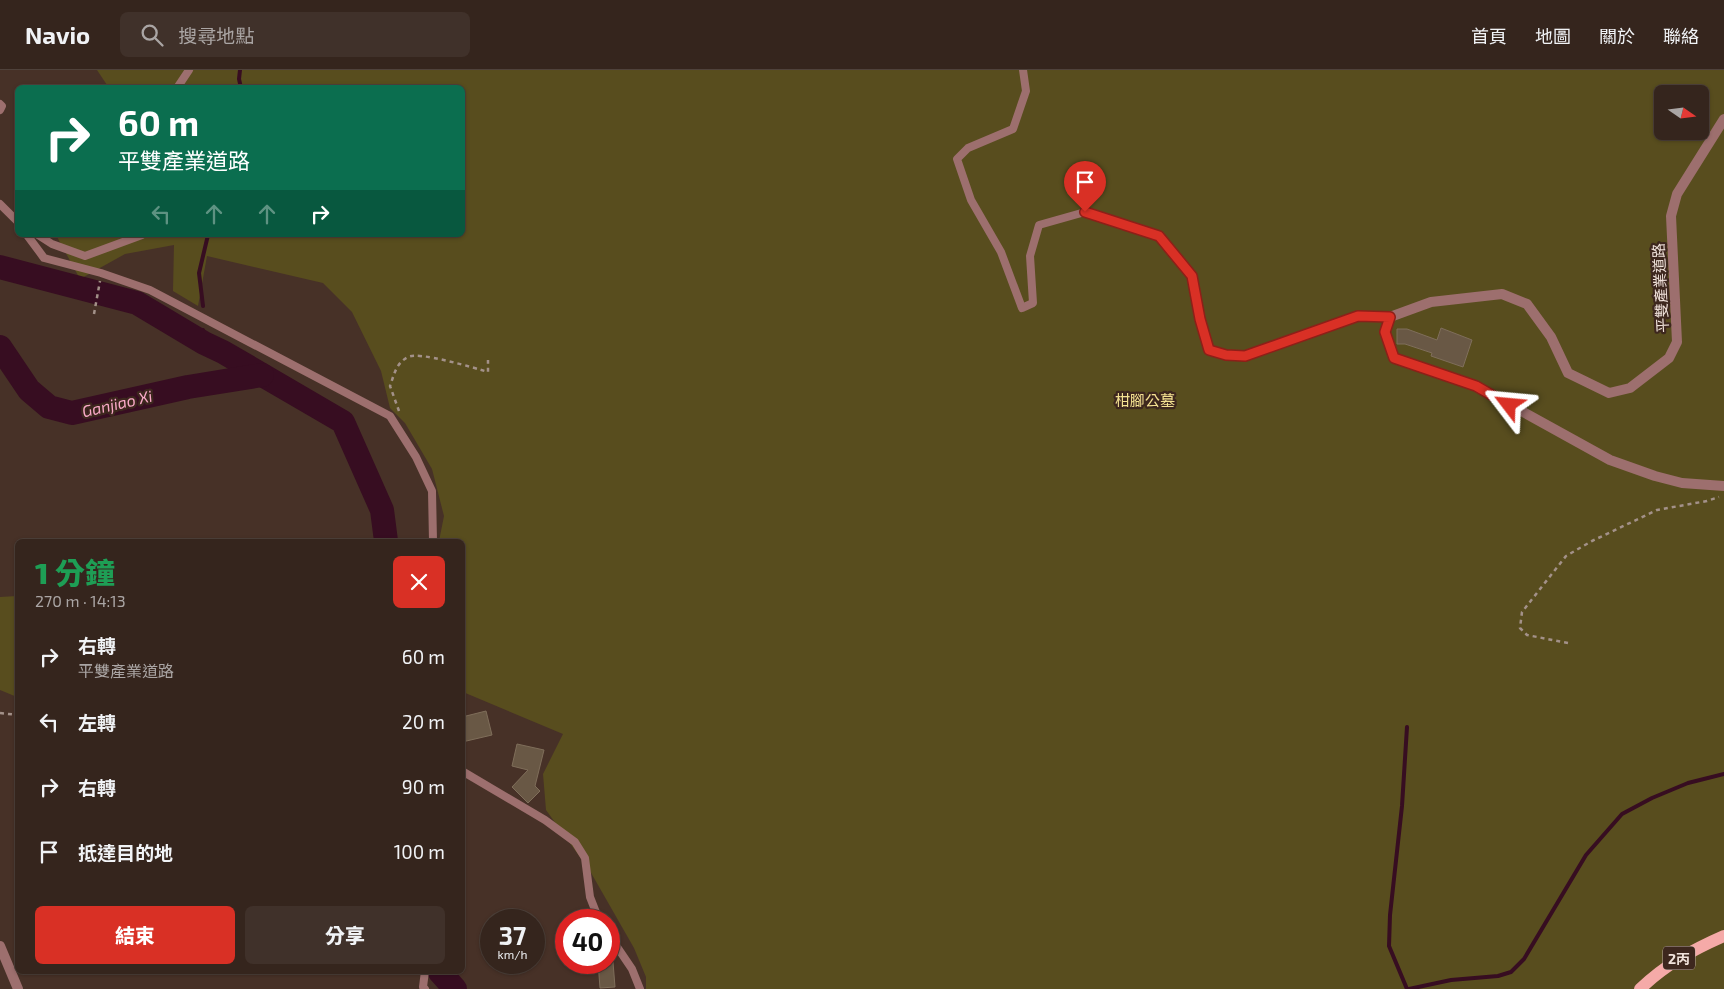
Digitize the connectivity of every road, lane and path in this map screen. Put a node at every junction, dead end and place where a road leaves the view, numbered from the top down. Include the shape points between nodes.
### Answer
1 (189, 70) edge
2 (1023, 70) edge
3 (179, 85) edge
4 (1724, 119) edge
5 (0, 204) edge
6 (15, 219) edge
7 (28, 237) edge
8 (41, 237) edge
9 (137, 237) edge
10 (101, 272) junction
11 (94, 314) dead end
12 (1390, 317) junction
13 (488, 360) dead end
14 (400, 432) junction
15 (1724, 486) edge
16 (1724, 495) edge
17 (433, 539) edge
18 (1568, 643) dead end
19 (0, 713) edge
20 (15, 715) edge
21 (465, 773) edge
22 (595, 909) edge
23 (1724, 936) edge
24 (0, 946) edge
25 (620, 951) edge
26 (425, 974) edge
27 (424, 988) edge
28 (18, 989) edge
29 (640, 989) edge
30 (1640, 989) edge

1 - 3 lane
2 - 12 lane via 1026,91 1012,129 968,148 957,160 971,200 1001,252 1022,308 1033,303 1030,256 1039,225 1085,212 1159,236 1192,276 1209,350 1245,356 1358,316
4 - 12 street, 平雙產業道路 via 1677,194 1671,216 1678,342 1669,358 1630,388 1609,393 1568,373 1551,337 1527,304 1502,294 1431,302
5 - 6 lane
7 - 10 lane via 44,258
8 - 9 lane via 85,256
10 - 11 path
10 - 14 lane via 150,290 390,416
12 - 15 street via 1385,332 1394,358 1476,386 1610,460 1682,483
13 - 14 path via 488,372 413,355 397,366 390,386 399,407
14 - 17 lane via 432,491
16 - 18 path via 1707,502 1657,510 1566,556 1522,612 1520,628 1527,635
19 - 20 path
21 - 22 lane via 545,820 575,842 585,858
23 - 30 main road, 2丙 via 1689,951 1657,972
24 - 28 street
25 - 29 lane
26 - 27 lane

